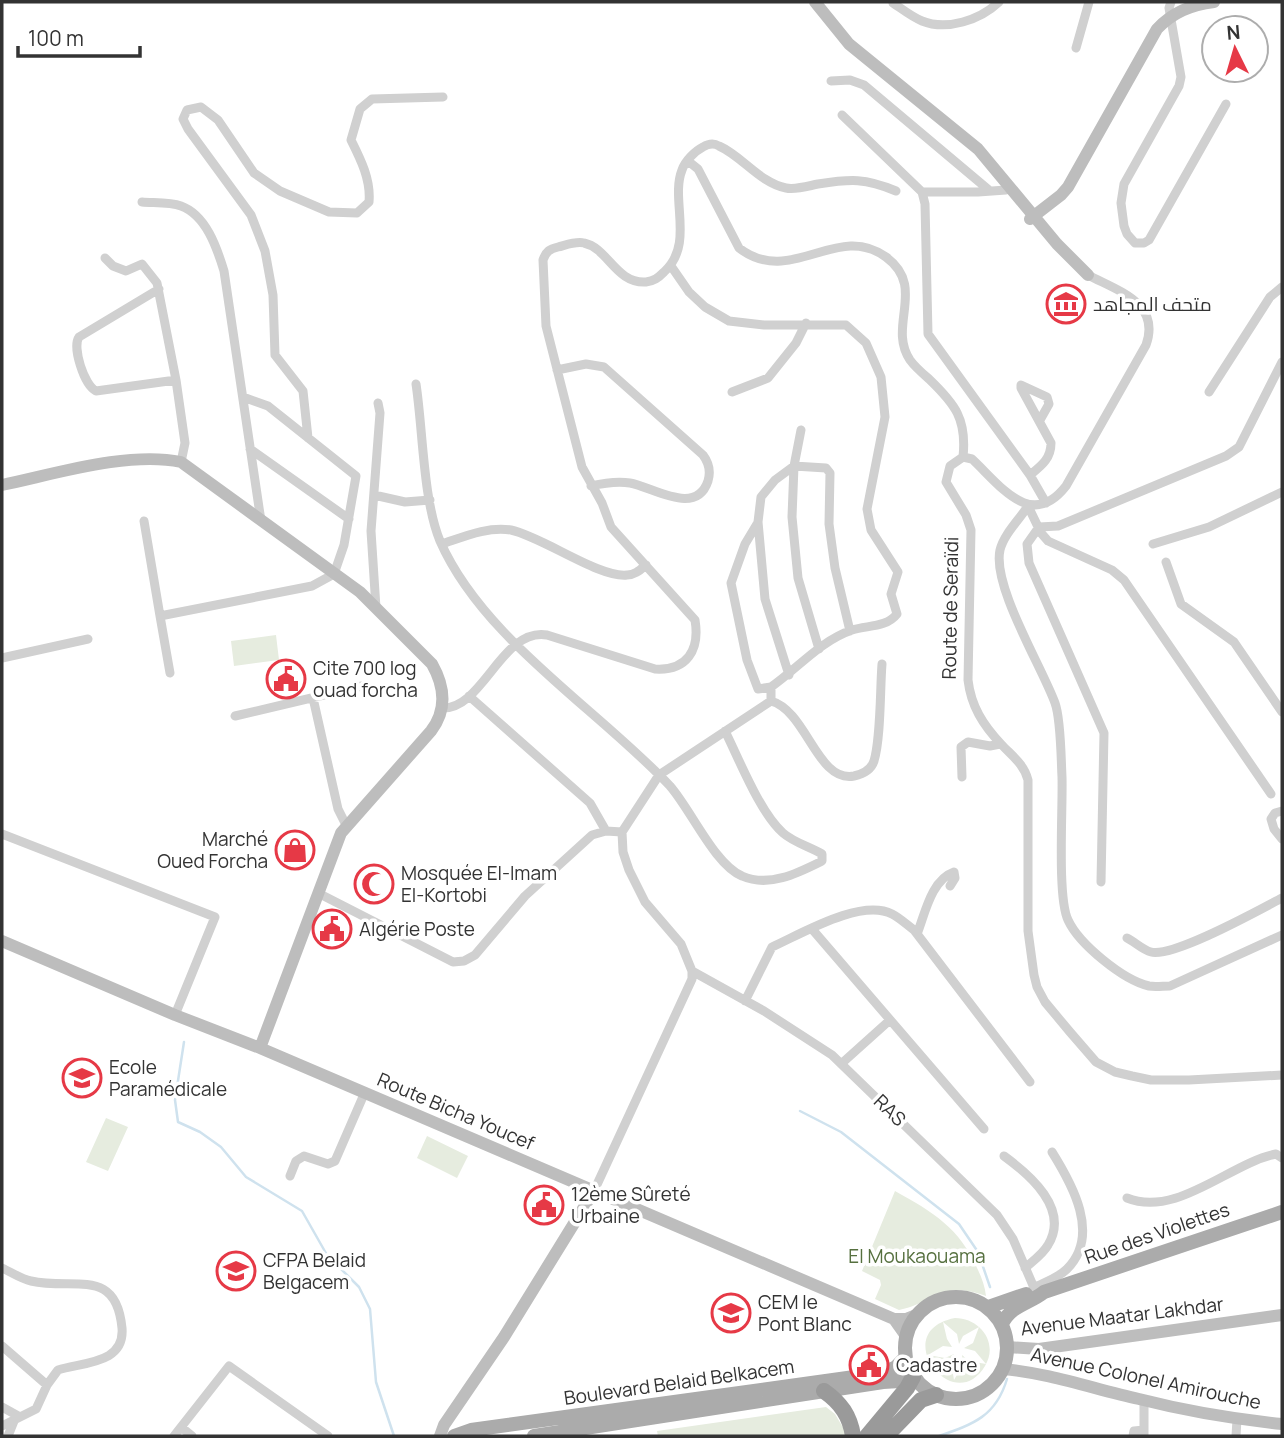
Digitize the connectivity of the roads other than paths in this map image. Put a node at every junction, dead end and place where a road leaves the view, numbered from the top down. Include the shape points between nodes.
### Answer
1 (815, 2) edge
2 (999, 2) edge
3 (1089, 2) edge
4 (1171, 2) edge
5 (1214, 2) edge
6 (893, 3) edge
7 (1171, 16) junction
8 (1076, 48) dead end
9 (831, 81) dead end
10 (443, 97) dead end
11 (1226, 104) dead end
12 (842, 115) dead end
13 (970, 142) junction
14 (688, 161) junction
15 (1006, 190) junction
16 (896, 191) dead end
17 (990, 191) junction
18 (922, 192) junction
19 (142, 202) dead end
20 (1034, 220) junction
21 (105, 258) dead end
22 (671, 266) junction
23 (1088, 275) joint
24 (1282, 287) edge
25 (159, 289) junction
26 (806, 323) junction
27 (1282, 362) edge
28 (557, 370) junction
29 (1275, 377) junction
30 (176, 380) junction
31 (416, 384) dead end
32 (1282, 389) edge
33 (732, 392) dead end
34 (1209, 392) dead end
35 (243, 397) junction
36 (378, 403) dead end
37 (1040, 420) dead end
38 (801, 430) dead end
39 (308, 438) junction
40 (250, 449) junction
41 (963, 457) junction
42 (181, 462) junction
43 (794, 466) junction
44 (1030, 475) junction
45 (2, 485) edge
46 (592, 486) junction
47 (1282, 492) edge
48 (374, 495) junction
49 (430, 500) junction
50 (1046, 503) junction
51 (1028, 506) junction
52 (349, 519) junction
53 (144, 521) dead end
54 (261, 522) junction
55 (758, 522) junction
56 (1039, 527) junction
57 (442, 544) junction
58 (1153, 544) dead end
59 (1166, 562) dead end
60 (646, 565) junction
61 (334, 574) junction
62 (376, 608) junction
63 (160, 616) junction
64 (850, 631) junction
65 (88, 639) dead end
66 (517, 643) junction
67 (819, 649) junction
68 (2, 658) edge
69 (882, 664) dead end
70 (170, 673) dead end
71 (789, 674) junction
72 (366, 685) dead end
73 (771, 687) junction
74 (469, 696) junction
75 (313, 698) junction
76 (771, 701) junction
77 (442, 708) junction
78 (1282, 712) edge
79 (235, 716) dead end
80 (725, 731) junction
81 (1000, 744) junction
82 (659, 775) junction
83 (962, 777) dead end
84 (1270, 794) dead end
85 (1282, 811) edge
86 (347, 827) junction
87 (606, 831) junction
88 (622, 832) junction
89 (2, 834) edge
90 (1282, 839) edge
91 (1101, 882) dead end
92 (950, 886) dead end
93 (318, 893) junction
94 (1282, 898) edge
95 (812, 929) junction
96 (917, 934) junction
97 (1282, 936) edge
98 (1128, 938) dead end
99 (2, 941) edge
100 (692, 971) junction
101 (746, 1001) junction
102 (175, 1016) junction
103 (890, 1020) junction
104 (260, 1048) junction
105 (841, 1064) junction
106 (1282, 1075) edge
107 (1030, 1082) dead end
108 (365, 1092) junction
109 (984, 1129) dead end
110 (1052, 1152) dead end
111 (1004, 1156) dead end
112 (1282, 1158) edge
113 (290, 1176) dead end
114 (594, 1191) junction
115 (1127, 1198) dead end
116 (1282, 1212) edge
117 (2, 1268) edge
118 (1025, 1268) junction
119 (1037, 1292) junction
120 (988, 1307) junction
121 (916, 1315) junction
122 (1282, 1315) edge
123 (894, 1319) junction
124 (1002, 1324) junction
125 (906, 1336) junction
126 (2, 1346) edge
127 (1007, 1347) junction
128 (1039, 1349) junction
129 (905, 1358) junction
130 (1003, 1369) junction
131 (1038, 1374) junction
132 (914, 1379) junction
133 (47, 1385) junction
134 (824, 1391) junction
135 (936, 1395) junction
136 (1144, 1400) junction
137 (2, 1407) edge
138 (17, 1419) junction
139 (1237, 1419) junction
140 (1282, 1424) edge
141 (2, 1426) edge
142 (181, 1427) junction
143 (1144, 1433) edge
144 (8, 1436) edge
145 (174, 1436) edge
146 (192, 1436) edge
147 (328, 1436) edge
148 (440, 1436) edge
149 (454, 1436) edge
150 (534, 1436) edge
151 (853, 1436) edge
152 (867, 1436) edge
153 (886, 1436) edge
154 (1133, 1436) edge
155 (1236, 1436) edge

1 - 13 main road via 849,44
2 - 6 street via 975,18 955,24 922,21
3 - 8 street
4 - 7 street
5 - 7 main road
7 - 11 street via 1181,82 1122,190 1124,226 1135,243 1149,240
7 - 20 main road via 1152,35 1070,193
9 - 17 street via 863,85
10 - 39 street via 372,99 360,109 351,140 370,190 369,202 357,213 329,212 280,191 254,173 218,120 201,107 187,110 183,119 251,215 265,251 273,295 275,355 303,391
12 - 18 street
13 - 15 main road
13 - 20 main road
14 - 16 street via 713,144 784,188 846,180 873,181
14 - 22 street via 679,185 678,249
14 - 41 street via 698,169 739,248 749,256 785,262 852,245 876,250 894,264 906,291 905,349 913,364 959,412
15 - 17 street
15 - 20 main road
17 - 18 street
18 - 44 street via 928,334
19 - 35 street via 180,205 212,238 224,271
20 - 23 main road via 1061,256
21 - 25 street via 127,271 142,264
22 - 26 street via 697,299 729,321
22 - 28 street via 655,280 642,282 623,275 587,244 548,250 543,260 546,326
23 - 50 street via 1142,306 1149,321 1149,337 1066,486
24 - 34 street via 1269,297
25 - 30 street
25 - 30 street via 79,337 75,346 87,384 96,391
26 - 33 street via 768,378
26 - 64 street via 846,325 866,343 881,377 885,417 867,509 871,530 898,572 891,594 897,614 886,623
27 - 29 street
28 - 46 street via 582,467
28 - 46 street via 586,364 604,367 704,455 709,466 707,485 686,499 633,484
29 - 32 street
29 - 56 street via 1239,447 1226,456 1058,526
30 - 42 street via 185,443
31 - 49 street
35 - 39 street via 268,406
35 - 40 street
36 - 48 street
37 - 44 street via 1051,451
38 - 43 street
39 - 52 street via 356,476
40 - 52 street
40 - 54 street
41 - 51 street via 972,459
41 - 81 street, Route de Seraïdi via 950,466 946,482 971,530 968,680 974,708
42 - 45 main road via 121,461
42 - 54 main road
43 - 55 street via 761,497
43 - 64 street via 826,468 830,473 833,557
43 - 67 street via 792,517 798,578
44 - 50 street
46 - 60 street via 611,527
47 - 58 street via 1209,527
48 - 49 street via 405,502
48 - 62 street via 371,531
49 - 57 street
50 - 51 street
51 - 56 street
51 - 97 street via 1006,536 999,561 1006,593 1057,706 1067,919 1084,944 1149,986 1170,986
52 - 61 street
53 - 63 street
54 - 61 main road
55 - 71 street via 765,599
55 - 73 street via 731,583 747,660 758,689
56 - 84 street via 1048,541 1124,580
56 - 91 street via 1027,544 1027,557 1104,733
57 - 60 street via 486,530 509,530 621,575
57 - 66 street via 480,606
59 - 78 street via 1181,604 1234,642
60 - 66 street via 695,620 694,648 685,662 670,670 655,669 541,634
61 - 62 main road
61 - 63 street via 312,586
62 - 77 main road via 432,664 442,686
63 - 70 street
64 - 67 street
65 - 68 street
66 - 74 street
66 - 82 street
67 - 71 street
69 - 76 street via 876,747 873,763 864,774 847,777 829,769 794,715
71 - 73 street
72 - 75 street
73 - 76 street
74 - 77 street via 456,706
74 - 87 street via 590,803
75 - 79 street
75 - 86 street via 338,809
76 - 80 street
77 - 86 main road via 431,731
80 - 82 street
80 - 82 street via 774,824 822,854 822,861 788,877 743,877 728,868 683,801
81 - 83 street via 968,742 961,747
81 - 106 street, Route de Seraïdi via 1020,763 1028,780 1028,931 1037,987 1070,1032 1096,1062 1115,1072 1151,1080
82 - 88 street
85 - 90 street via 1271,819
86 - 93 main road
87 - 88 street
87 - 93 street via 577,847 525,895 475,955 464,961 453,961
88 - 100 street via 623,852 645,902 681,944
89 - 102 street via 215,917
92 - 96 street via 954,872 935,888
93 - 104 main road
94 - 98 street via 1164,952 1152,952
95 - 96 street via 852,912 872,910 890,912
95 - 101 street via 772,947
95 - 103 street
96 - 107 street
99 - 102 main road, Route Bicha Youcef
100 - 101 street, RAS
100 - 114 street via 655,1063
101 - 105 street, RAS
102 - 104 main road, Route Bicha Youcef
103 - 105 street
103 - 109 street
104 - 108 main road, Route Bicha Youcef
105 - 118 street, RAS via 997,1215
108 - 113 street via 335,1161 328,1164 304,1156 296,1161
108 - 114 main road, Route Bicha Youcef
110 - 119 street via 1074,1187 1082,1240 1068,1268
111 - 118 street via 1036,1182 1053,1210 1049,1244
112 - 115 street via 1264,1156 1208,1186 1155,1203
114 - 123 main road, Route Bicha Youcef
114 - 148 main road
116 - 119 main road, Rue des Violettes
117 - 133 street via 31,1281 102,1287 117,1304 123,1337 120,1348 96,1361 58,1370
118 - 119 street, RAS
119 - 120 main road
119 - 124 main road via 1006,1315
120 - 121 main road via 951,1297 928,1304
120 - 124 main road
121 - 123 main road
121 - 125 main road
122 - 128 main road, Avenue Maatar Lakhdar
123 - 125 main road
124 - 127 main road
125 - 129 main road
126 - 133 street
127 - 128 main road, Avenue Maatar Lakhdar
127 - 130 main road
128 - 131 main road via 1030,1359
129 - 132 main road
129 - 149 main road, Boulevard Belaid Belkacem via 883,1373
130 - 131 main road, Avenue Colonel Amirouche
130 - 135 main road via 982,1392 967,1398
131 - 136 main road, Avenue Colonel Amirouche
132 - 134 main road, Boulevard Belaid Belkacem
132 - 135 main road
132 - 152 highway
133 - 138 street via 36,1409
134 - 150 main road, Boulevard Belaid Belkacem
134 - 151 highway via 845,1412
135 - 153 highway via 921,1400
136 - 139 main road, Avenue Colonel Amirouche
136 - 143 street
137 - 138 street
138 - 141 street
138 - 144 street
139 - 140 main road, Avenue Colonel Amirouche
139 - 155 street
142 - 145 street
142 - 146 street
142 - 147 street via 229,1366
143 - 154 street via 1134,1431

